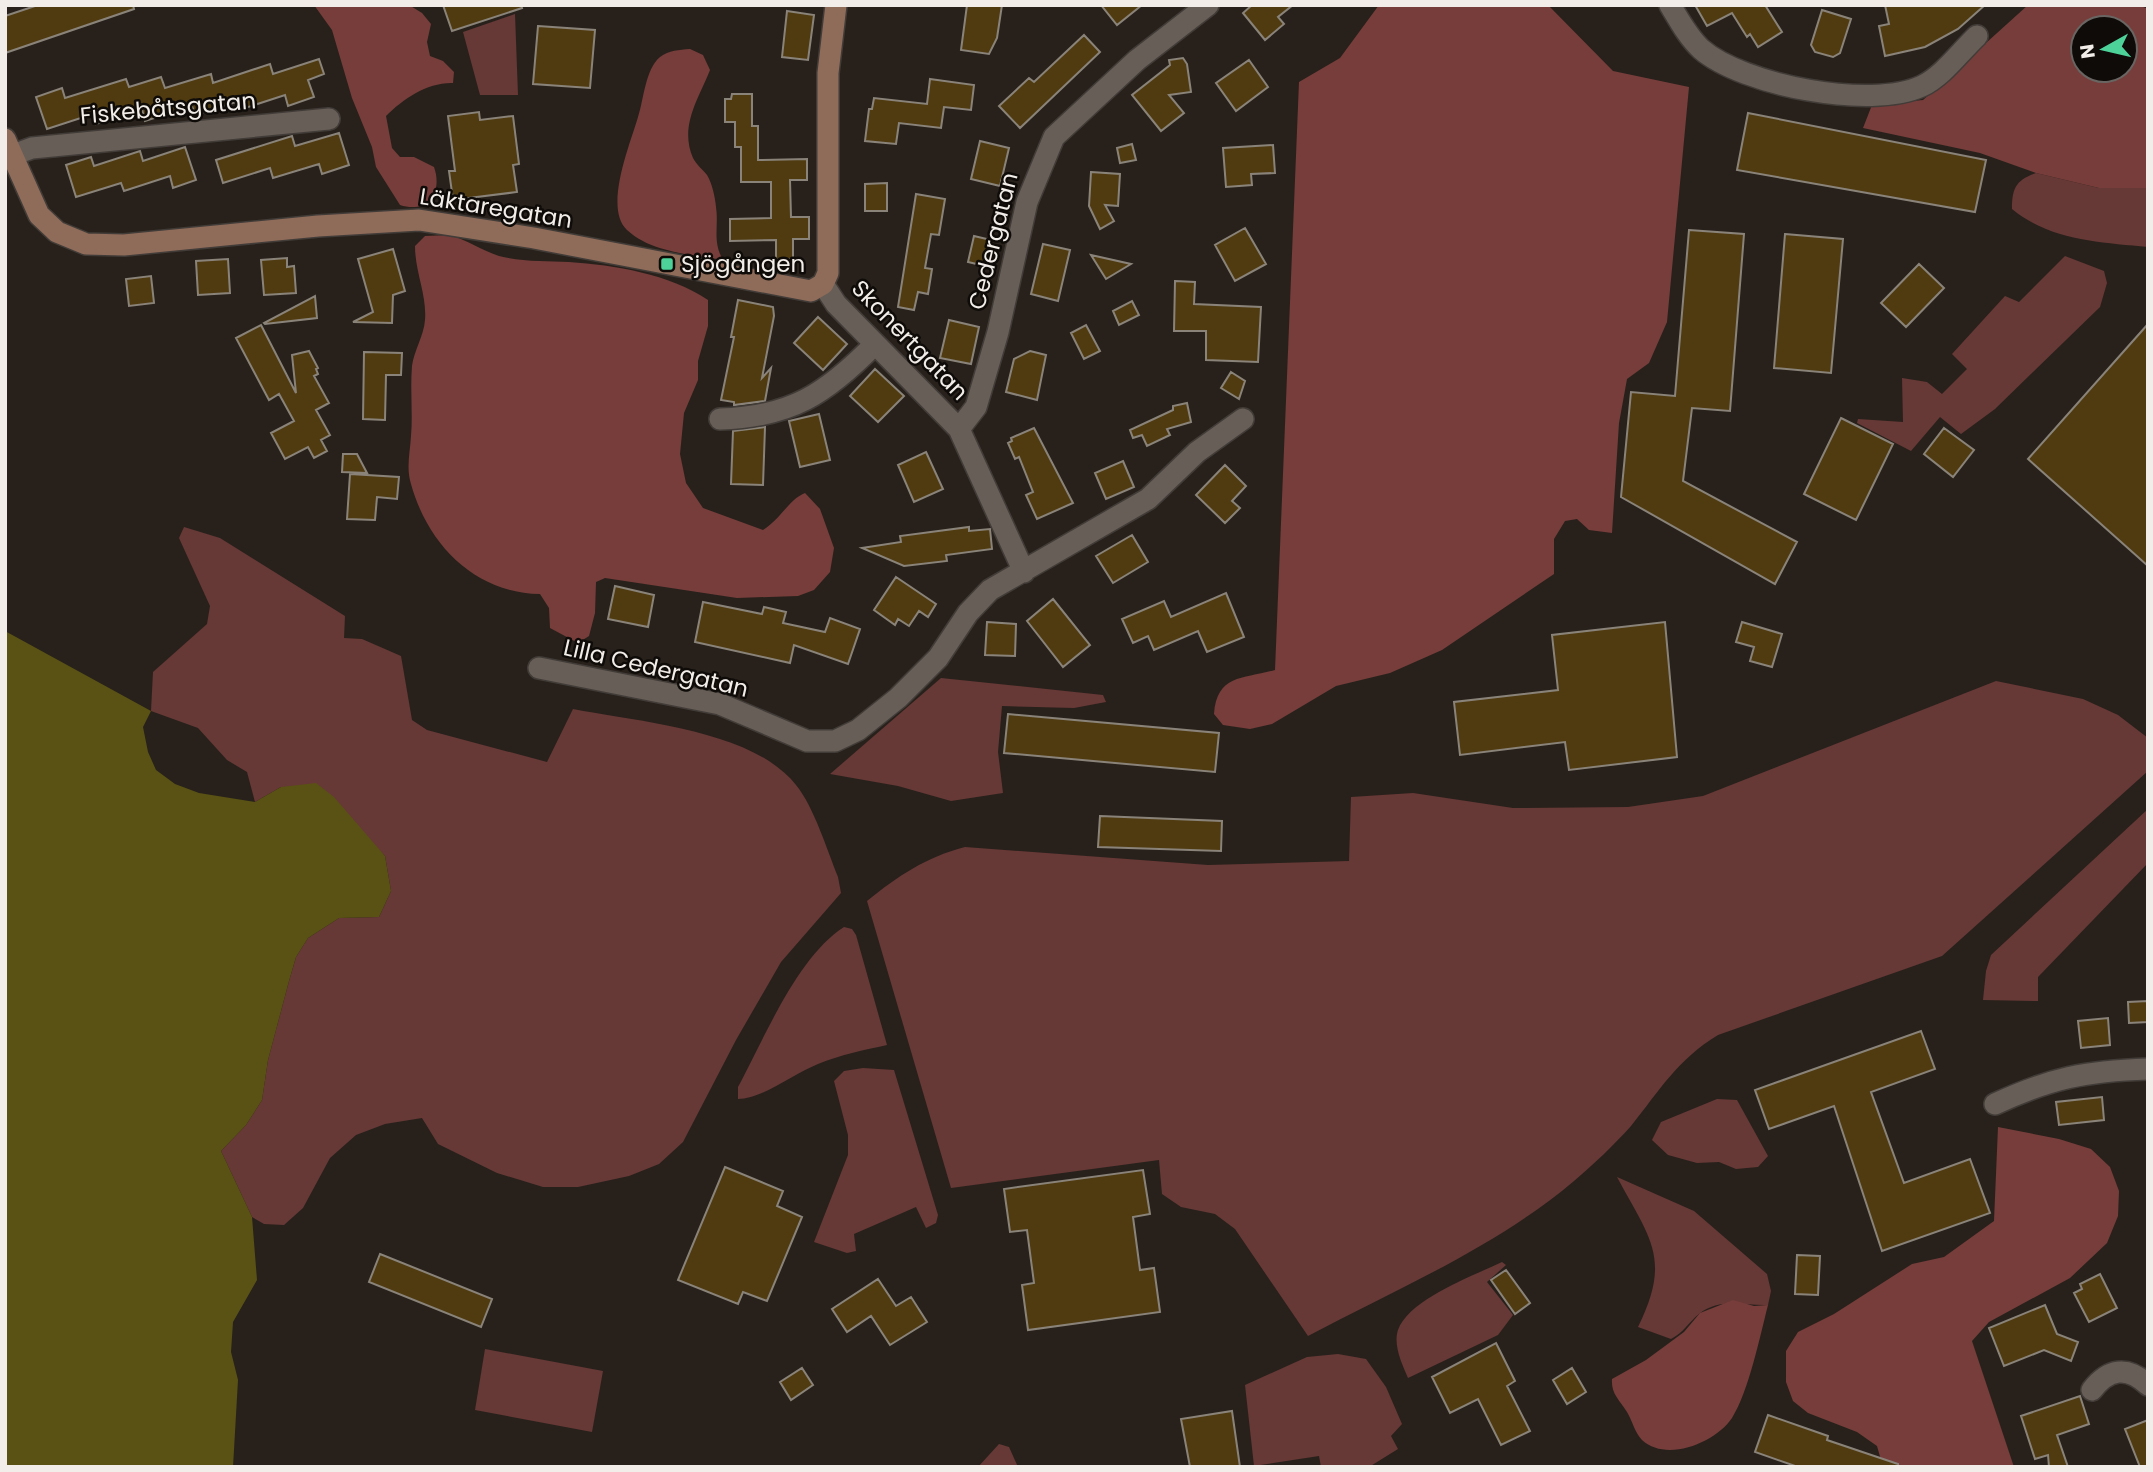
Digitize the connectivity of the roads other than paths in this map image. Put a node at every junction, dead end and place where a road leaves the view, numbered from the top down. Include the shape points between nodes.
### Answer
1 (836, 5) edge
2 (1208, 5) edge
3 (1670, 5) edge
4 (1977, 36) dead end
5 (329, 119) dead end
6 (9, 147) edge
7 (823, 284) junction
8 (875, 344) junction
9 (720, 419) dead end
10 (1243, 419) dead end
11 (959, 429) junction
12 (1024, 572) junction
13 (538, 668) dead end
14 (2147, 1070) edge
15 (1995, 1104) dead end
16 (2148, 1385) edge
17 (2092, 1390) dead end

1 - 7 street, Skonertgatan via 828,73 828,273
2 - 11 street, Cedergatan via 1137,60 1054,137 1027,202 976,407
3 - 4 street via 1701,48 1730,68 1755,79 1847,95 1919,88
5 - 6 street, Fiskebåtsgatan
6 - 7 street, Läktaregatan via 39,215 71,240 100,247 419,220 799,290 811,291
7 - 8 street, Skonertgatan
8 - 9 street via 850,370 795,407 756,418
8 - 11 street, Skonertgatan
10 - 12 street, Lilla Cedergatan via 1198,452 1148,499
11 - 12 street, Skonertgatan
12 - 13 street, Lilla Cedergatan via 978,600 938,658 898,698 858,730 835,741 807,741 720,704
14 - 15 street via 2081,1072 2035,1085
16 - 17 street via 2132,1374 2113,1371

